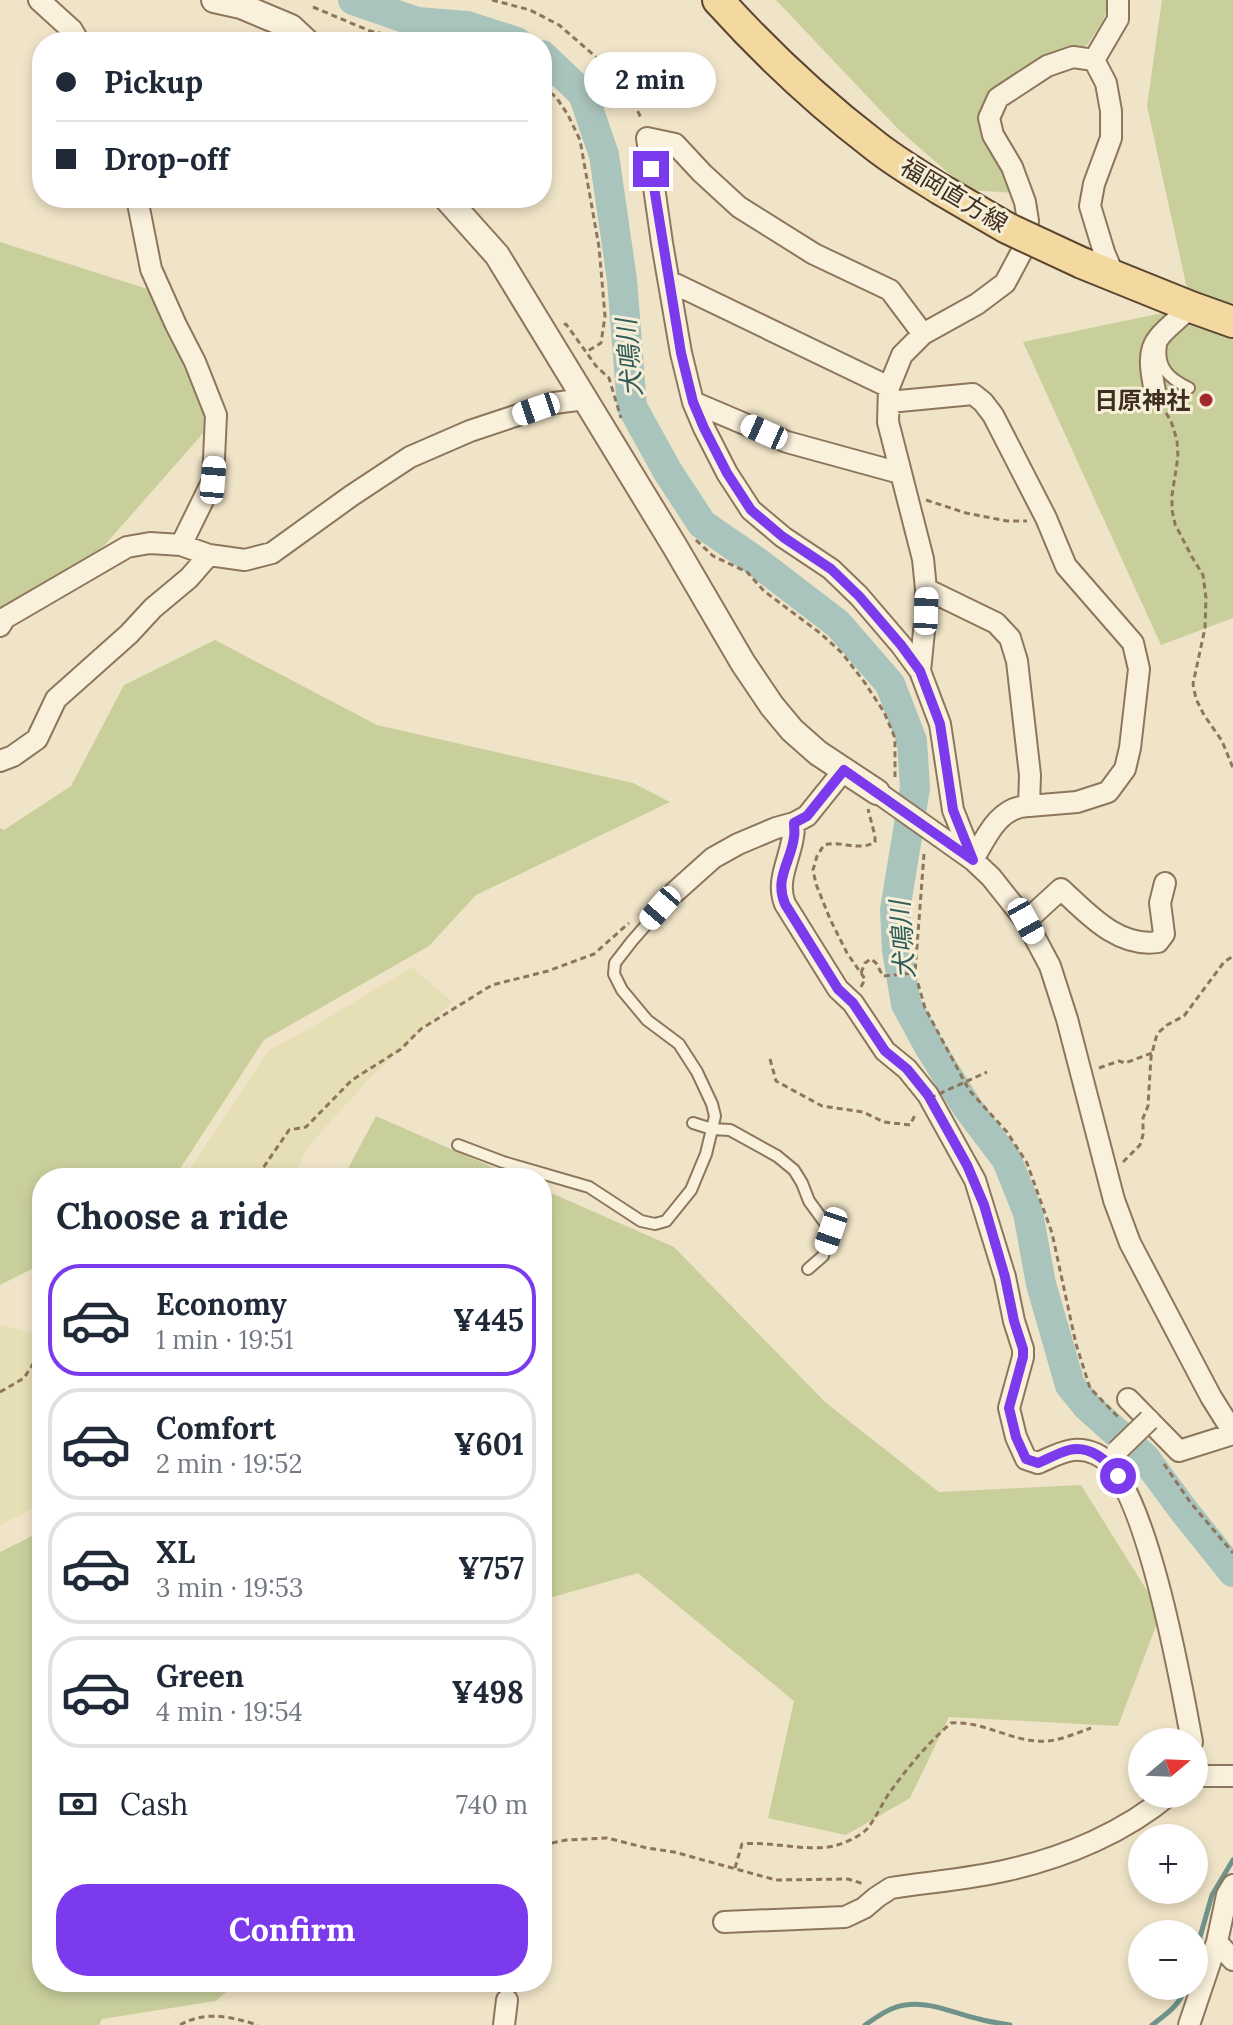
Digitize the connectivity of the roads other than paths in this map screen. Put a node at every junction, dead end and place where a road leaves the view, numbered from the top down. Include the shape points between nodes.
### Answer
1 (39, 0) edge
2 (214, 0) edge
3 (718, 0) edge
4 (1118, 0) edge
5 (73, 32) edge
6 (296, 32) edge
7 (1094, 60) junction
8 (139, 208) edge
9 (455, 208) edge
10 (1114, 276) junction
11 (669, 281) junction
12 (1191, 307) junction
13 (1233, 322) edge
14 (1164, 332) junction
15 (923, 334) junction
16 (1189, 388) dead end
17 (889, 395) junction
18 (1156, 396) road end
19 (585, 399) junction
20 (693, 402) junction
21 (900, 473) junction
22 (181, 545) junction
23 (209, 555) junction
24 (926, 589) junction
25 (0, 626) edge
26 (920, 671) junction
27 (0, 761) edge
28 (844, 770) junction
29 (886, 785) joint
30 (1029, 806) junction
31 (794, 823) junction
32 (973, 860) junction
33 (1165, 883) dead end
34 (675, 892) joint
35 (1026, 921) junction
36 (693, 1123) dead end
37 (712, 1129) junction
38 (458, 1145) dead end
39 (524, 1168) edge
40 (552, 1176) edge
41 (808, 1269) dead end
42 (1128, 1399) dead end
43 (1149, 1420) junction
44 (1233, 1433) edge
45 (1117, 1451) junction
46 (1088, 1452) junction
47 (1135, 1509) junction
48 (1189, 1728) edge
49 (1208, 1776) edge
50 (1233, 1776) edge
51 (1154, 1808) edge
52 (1233, 1885) edge
53 (724, 1922) dead end
54 (1217, 1942) junction
55 (1233, 1960) edge
56 (507, 2000) dead end
57 (504, 2025) edge
58 (1189, 2025) edge

1 - 5 street
2 - 6 street via 241,6
3 - 10 main road, 福岡直方線, bridge via 801,85 876,147 1007,228
4 - 7 street via 1118,19
7 - 10 street via 1106,83 1111,138 1090,206
7 - 15 street via 1073,57 1047,66 998,98 989,118 1025,202 1028,221 1021,253 1005,283
8 - 22 street via 151,269 216,415 213,480
9 - 19 street via 497,255
10 - 12 main road, 福岡直方線
11 - 15 street via 647,138 675,144 739,207 814,254 890,290
11 - 17 street
11 - 20 street
12 - 13 main road, 福岡直方線
12 - 14 street
14 - 16 lane via 1163,366 1172,380
14 - 18 street via 1151,347
15 - 17 street via 902,355
17 - 21 street via 888,422
17 - 30 street via 973,394 983,402 1066,566 1133,643 1139,669 1125,769 1108,792 1077,802
19 - 23 street via 554,403 410,457 272,553 245,560
19 - 28 street via 772,706 792,730
20 - 21 street via 787,442
20 - 26 street via 751,510 831,569
21 - 24 street
22 - 23 street
22 - 25 street via 127,547 5,618
23 - 27 street via 56,699 37,739
24 - 26 street
24 - 30 street via 996,623 1010,638 1030,775
26 - 32 street via 940,724 953,810
28 - 29 street
28 - 31 street via 807,816
29 - 32 street via 935,834
30 - 32 street via 1017,806 1002,816
31 - 34 street via 713,858
31 - 46 street via 780,893 785,904 838,989 885,1051 930,1098 975,1180 1023,1349 1009,1408 1026,1459 1038,1463 1071,1449
32 - 35 street
33 - 35 street via 1160,903 1164,934 1158,942 1124,939 1061,889
34 - 37 lane via 615,963 614,974 647,1020 679,1044 697,1072 712,1104
35 - 44 street via 1050,966 1130,1243
36 - 37 lane
37 - 40 lane via 691,1190 666,1221 641,1221 589,1187
37 - 41 lane via 730,1130 794,1170 831,1231 823,1256
38 - 39 lane
42 - 43 street
43 - 44 street via 1179,1451
43 - 45 street, bridge
45 - 46 street
45 - 47 street via 1138,1499
46 - 47 street via 1109,1463
47 - 48 street via 1169,1628
49 - 50 street
51 - 53 street via 1061,1854 1008,1870 891,1888 845,1917
52 - 54 street
54 - 55 street
54 - 58 street
56 - 57 street

